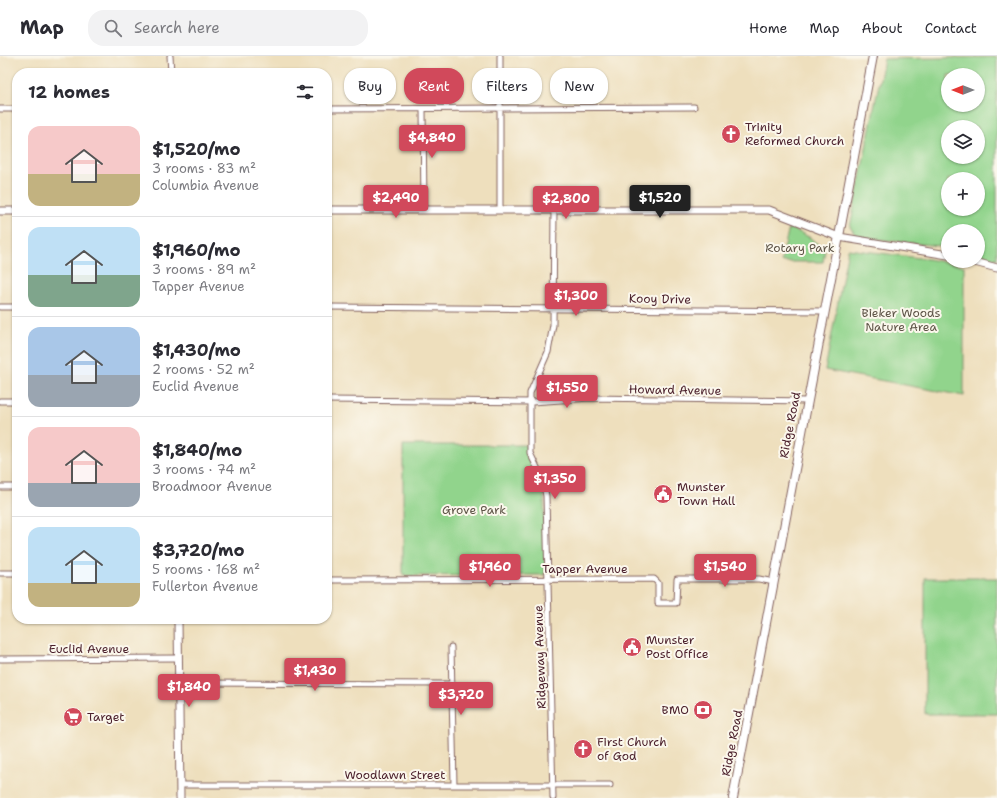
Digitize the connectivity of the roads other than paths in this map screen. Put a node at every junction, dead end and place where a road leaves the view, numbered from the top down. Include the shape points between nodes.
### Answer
1 (170, 56) edge
2 (500, 56) edge
3 (873, 56) edge
4 (171, 68) edge
5 (694, 107) dead end
6 (332, 108) edge
7 (0, 109) edge
8 (12, 109) edge
9 (423, 109) junction
10 (500, 109) junction
11 (424, 209) junction
12 (500, 209) junction
13 (332, 210) edge
14 (554, 210) junction
15 (0, 211) edge
16 (12, 211) edge
17 (839, 237) junction
18 (941, 254) edge
19 (985, 265) edge
20 (997, 268) edge
21 (0, 307) edge
22 (12, 307) edge
23 (332, 307) edge
24 (552, 308) junction
25 (825, 312) junction
26 (332, 400) edge
27 (0, 401) edge
28 (12, 401) edge
29 (807, 401) junction
30 (532, 402) junction
31 (0, 487) edge
32 (12, 487) edge
33 (0, 573) edge
34 (12, 573) edge
35 (548, 579) junction
36 (332, 580) edge
37 (774, 582) junction
38 (178, 624) edge
39 (452, 647) dead end
40 (178, 658) junction
41 (0, 659) edge
42 (179, 683) junction
43 (452, 684) junction
44 (180, 785) junction
45 (454, 785) junction
46 (553, 785) junction
47 (610, 785) dead end
48 (180, 798) edge
49 (553, 798) edge
50 (733, 798) edge

1 - 4 street
2 - 10 street
3 - 17 main road, Ridge Road
5 - 10 street
6 - 9 street
7 - 8 street
9 - 10 street
9 - 11 street
10 - 12 street
11 - 12 street
11 - 13 street
12 - 14 street
14 - 17 street via 769,210
14 - 24 street, Ridgeway Avenue
15 - 16 street
17 - 18 street
17 - 25 main road, Ridge Road
19 - 20 street
21 - 22 street
23 - 24 street, Kooy Drive
24 - 25 street, Kooy Drive
24 - 30 street, Ridgeway Avenue via 553,325 548,352 532,387
25 - 29 main road, Ridge Road
26 - 30 street, Howard Avenue
27 - 28 street
29 - 30 street, Howard Avenue via 590,398
29 - 37 main road, Ridge Road
30 - 35 street, Ridgeway Avenue via 530,453 546,496
31 - 32 street
33 - 34 street
35 - 36 street, Tapper Avenue
35 - 37 street, Tapper Avenue via 654,580 658,583 658,603 676,603 677,579 758,579
35 - 46 street, Ridgeway Avenue
37 - 50 main road, Ridge Road
38 - 40 street
39 - 43 street
40 - 41 street, Euclid Avenue
40 - 42 street
42 - 43 street
42 - 44 street
43 - 45 street
44 - 45 street, Woodlawn Street
44 - 48 street
45 - 46 street, Woodlawn Street
46 - 47 street, Woodlawn Street
46 - 49 street, Ridgeway Avenue

